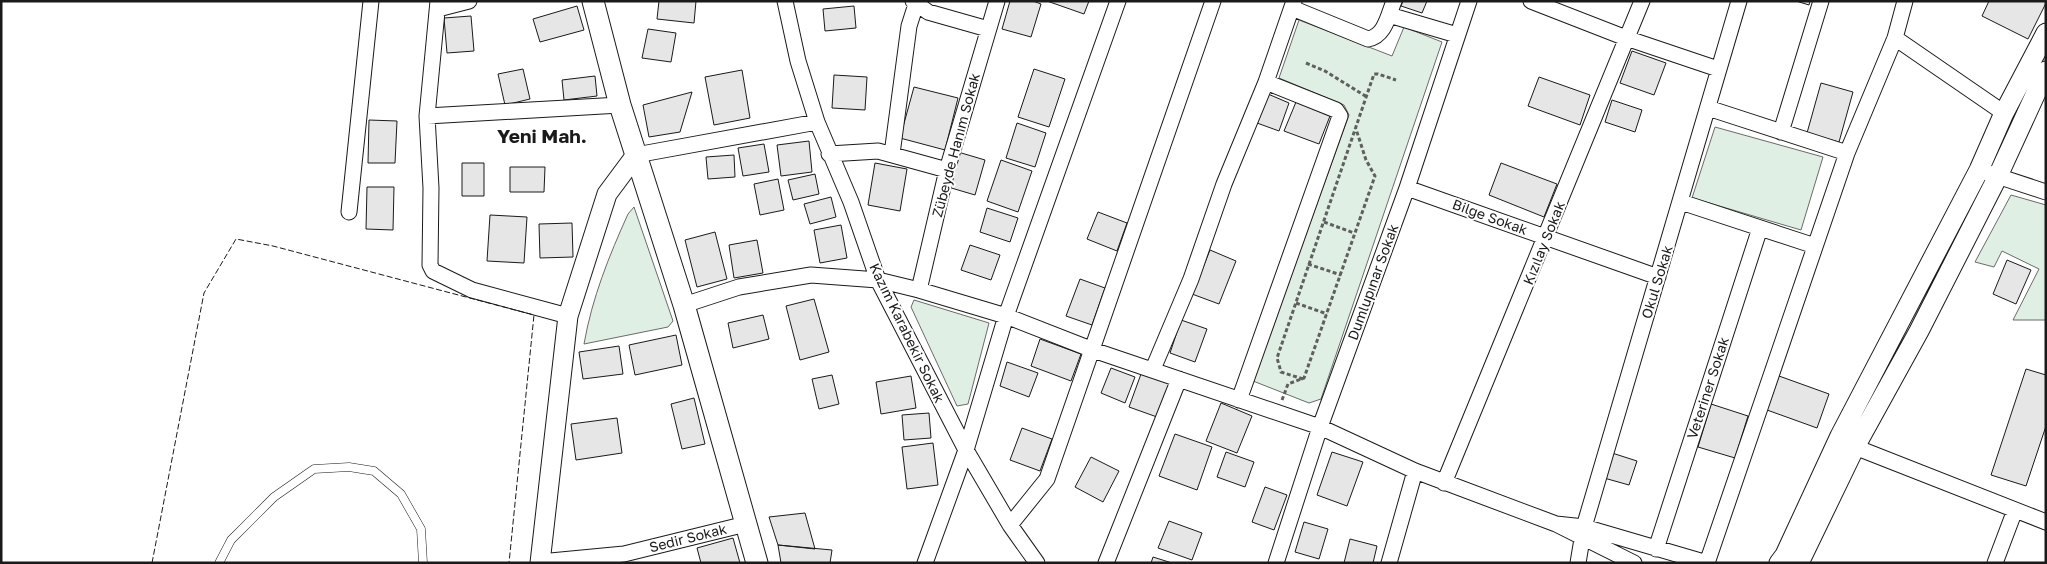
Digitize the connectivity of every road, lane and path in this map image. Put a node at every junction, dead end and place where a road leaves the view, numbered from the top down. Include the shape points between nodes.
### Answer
1 (372, 1) edge
2 (470, 1) edge
3 (593, 1) edge
4 (785, 1) edge
5 (997, 1) edge
6 (1118, 1) edge
7 (1213, 1) edge
8 (1468, 1) edge
9 (1531, 1) edge
10 (1642, 1) edge
11 (1739, 1) edge
12 (1821, 1) edge
13 (1905, 1) edge
14 (916, 2) edge
15 (438, 5) edge
16 (1293, 5) edge
17 (1391, 8) edge
18 (988, 29) junction
19 (2046, 33) edge
20 (1457, 35) junction
21 (1626, 38) junction
22 (1895, 38) junction
23 (1306, 63) dead end
24 (1718, 69) junction
25 (2046, 71) edge
26 (1396, 80) dead end
27 (1266, 82) junction
28 (1366, 97) junction
29 (620, 105) junction
30 (1708, 108) junction
31 (2004, 113) junction
32 (427, 116) junction
33 (818, 122) junction
34 (1356, 128) junction
35 (1781, 132) junction
36 (1846, 153) junction
37 (829, 154) junction
38 (892, 154) junction
39 (636, 155) junction
40 (947, 170) junction
41 (1978, 170) junction
42 (1997, 178) junction
43 (1407, 188) junction
44 (2046, 192) edge
45 (1681, 202) junction
46 (348, 212) dead end
47 (1324, 222) junction
48 (1760, 228) junction
49 (1354, 233) junction
50 (1546, 238) junction
51 (1815, 246) junction
52 (1289, 257) junction
53 (1309, 264) junction
54 (1341, 275) junction
55 (1658, 277) junction
56 (878, 280) junction
57 (919, 290) junction
58 (1296, 303) junction
59 (684, 305) junction
60 (1327, 314) junction
61 (568, 316) junction
62 (1006, 316) junction
63 (1093, 350) junction
64 (1153, 369) junction
65 (1303, 379) junction
66 (1179, 380) junction
67 (1239, 400) junction
68 (1278, 412) junction
69 (1320, 427) junction
70 (1848, 441) junction
71 (966, 450) junction
72 (1415, 471) junction
73 (1444, 483) junction
74 (2015, 510) junction
75 (2046, 522) edge
76 (746, 524) junction
77 (1010, 525) junction
78 (1584, 533) junction
79 (1656, 548) junction
80 (625, 558) edge
81 (540, 562) edge
82 (219, 563) edge
83 (423, 563) edge
84 (758, 563) edge
85 (925, 563) edge
86 (1037, 563) edge
87 (1106, 563) edge
88 (1276, 563) edge
89 (1389, 563) edge
90 (1578, 563) edge
91 (1634, 563) edge
92 (1707, 563) edge
93 (1779, 563) edge
94 (1799, 563) edge
95 (1996, 563) edge

1 - 46 street
2 - 15 street
3 - 29 main road
4 - 33 street, Kazım Karabekir Sokak via 798,61
5 - 18 street, Zübeyde Hanım Sokak
6 - 62 street
7 - 63 street
8 - 20 street, Dumlupınar Sokak
9 - 21 street
10 - 21 street, Kızılay Sokak
11 - 24 street, Okul Sokak
12 - 35 street
13 - 22 street
14 - 18 street via 928,12
14 - 38 street via 909,26
15 - 32 street
16 - 17 street via 1368,39 1376,38 1383,29
16 - 27 street
17 - 20 street
18 - 40 street, Zübeyde Hanım Sokak
19 - 31 street
20 - 43 street, Dumlupınar Sokak
21 - 24 street
21 - 50 street, Kızılay Sokak
22 - 31 street
22 - 36 street
23 - 28 path
24 - 30 street, Okul Sokak
25 - 42 street
26 - 28 path via 1374,74
27 - 52 street via 1336,110 1340,116
27 - 64 street
28 - 34 path
29 - 32 street
29 - 39 main road
30 - 35 street
30 - 45 street, Okul Sokak
31 - 41 street
32 - 61 street via 431,188 430,265 433,271 472,290
33 - 37 street, Kazım Karabekir Sokak
33 - 39 street
34 - 47 path
34 - 49 path via 1375,176
35 - 36 street
36 - 51 street
37 - 38 street via 878,151
37 - 56 street, Kazım Karabekir Sokak via 851,202
38 - 40 street
39 - 59 main road
39 - 61 street via 607,194
40 - 57 street, Zübeyde Hanım Sokak
41 - 42 street
41 - 70 street
42 - 44 street
42 - 70 street via 1920,331
43 - 50 street, Bilge Sokak
43 - 69 street, Dumlupınar Sokak
45 - 48 street
45 - 55 street, Okul Sokak
47 - 49 path
47 - 53 path
48 - 51 street
48 - 79 street, Veteriner Sokak
49 - 54 path
50 - 55 street, Bilge Sokak
50 - 73 street, Kızılay Sokak
51 - 92 street
52 - 53 path
52 - 67 street
53 - 54 path
53 - 58 path
54 - 60 path
55 - 78 street, Okul Sokak
56 - 57 street
56 - 59 street via 811,275 739,287
56 - 71 street, Kazım Karabekir Sokak
57 - 62 street
58 - 60 path
58 - 65 path via 1277,358 1281,372
59 - 76 main road
60 - 65 path
61 - 81 street
62 - 63 street
62 - 71 street
63 - 64 street
63 - 77 street via 1047,479
64 - 66 street
65 - 68 path via 1288,384
66 - 67 street
66 - 87 street
67 - 68 street
68 - 69 street
69 - 72 street
69 - 88 street, Dumlupınar Sokak
70 - 74 street
70 - 93 street
70 - 94 street
71 - 77 street, Kazım Karabekir Sokak
71 - 85 street
72 - 73 street
72 - 89 street
73 - 78 street
74 - 75 street
74 - 95 street
76 - 80 street, Sedir Sokak
76 - 84 main road
77 - 86 street, Kazım Karabekir Sokak
78 - 79 street
78 - 90 street, Okul Sokak
78 - 91 street
79 - 92 street
80 - 81 street, Sedir Sokak
82 - 83 lane via 231,540 274,497 314,469 349,467 374,471 400,494 421,529

